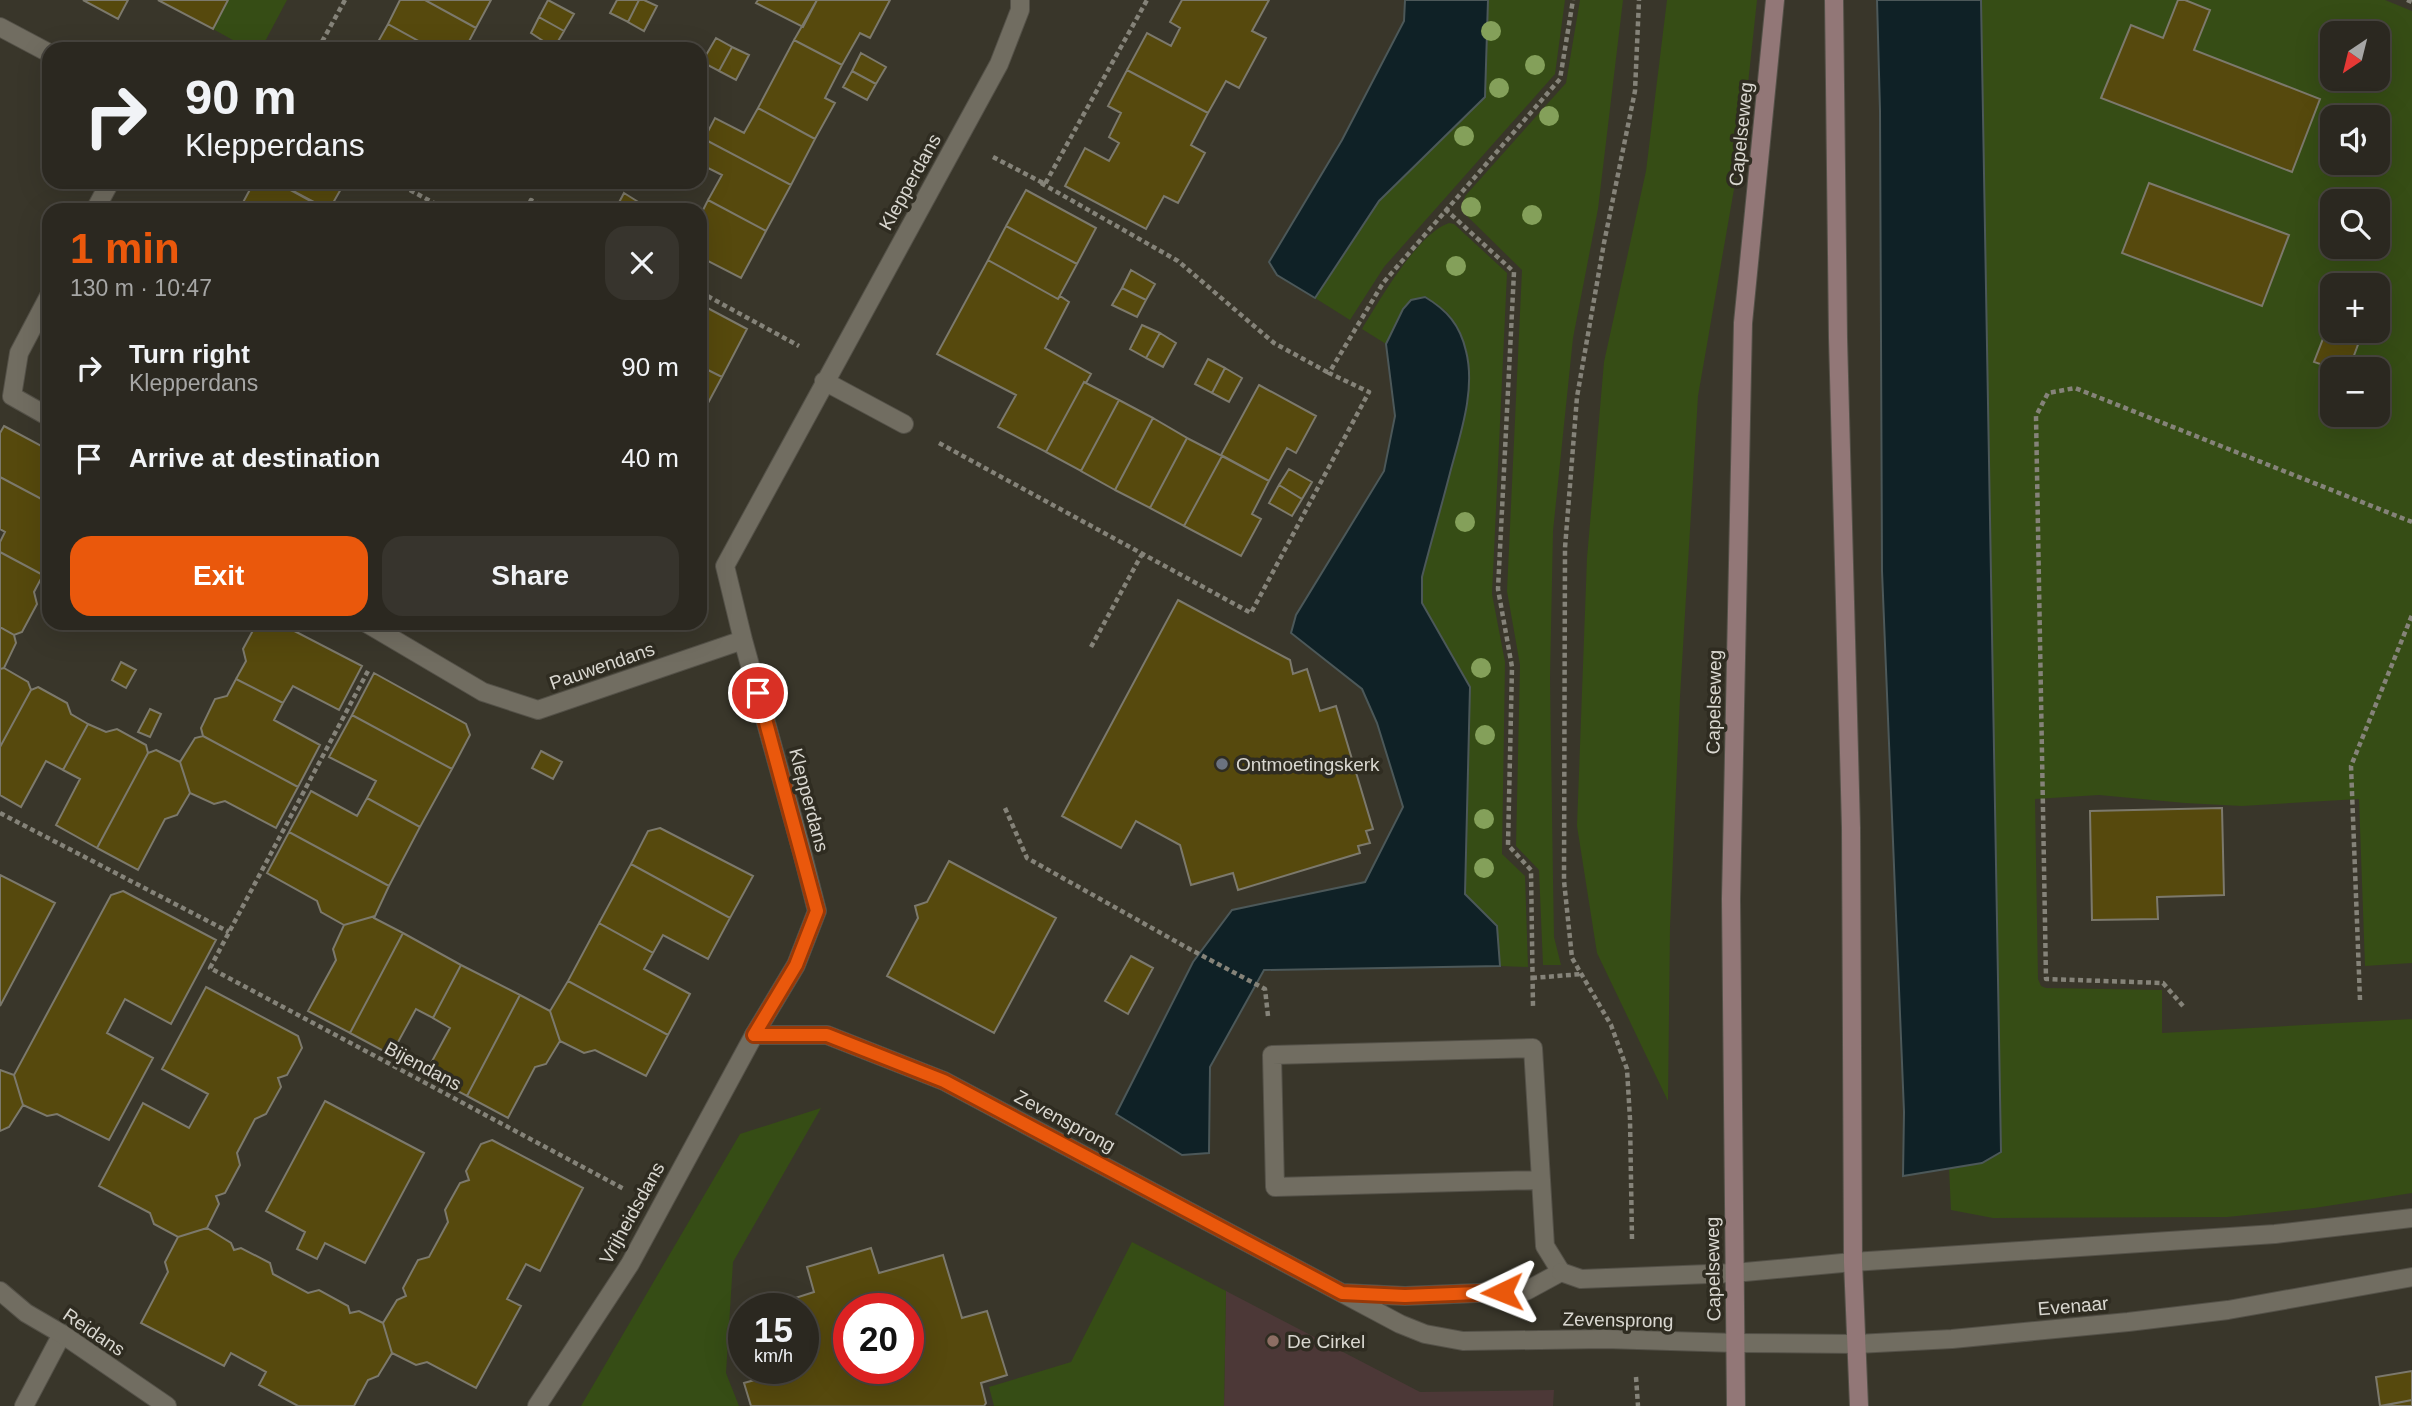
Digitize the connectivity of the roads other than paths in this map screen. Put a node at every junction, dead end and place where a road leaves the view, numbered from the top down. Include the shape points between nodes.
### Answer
1 (1020, 0) edge
2 (1775, 0) edge
3 (1834, 0) edge
4 (0, 27) edge
5 (42, 49) edge
6 (42, 309) edge
7 (824, 381) junction
8 (42, 413) edge
9 (904, 424) road end
10 (379, 630) edge
11 (743, 640) junction
12 (754, 1035) junction
13 (1540, 1180) junction
14 (2412, 1218) edge
15 (1853, 1262) junction
16 (1562, 1272) junction
17 (1734, 1273) junction
18 (2412, 1277) edge
19 (0, 1291) edge
20 (1342, 1293) junction
21 (62, 1334) junction
22 (1736, 1343) junction
23 (1857, 1344) junction
24 (24, 1406) edge
25 (167, 1406) edge
26 (537, 1406) edge
27 (1736, 1406) edge
28 (1859, 1406) edge

1 - 7 street, Klepperdans via 999,64
2 - 17 main road, Capelseweg via 1743,323 1731,899
3 - 15 main road via 1851,828
4 - 5 street
6 - 8 street via 19,353 12,396
7 - 9 street
7 - 11 street, Klepperdans via 725,566
10 - 11 street, Pauwendans via 483,692 538,710
11 - 12 street, Klepperdans via 817,911 796,965
12 - 20 street, Zevensprong via 827,1035 944,1081
12 - 26 street, Vrijheidsdans via 629,1264
13 - 13 street via 1533,1048 1272,1055 1275,1187
13 - 16 street via 1545,1246
14 - 15 street via 2275,1234
15 - 17 street
15 - 23 main road
16 - 17 street via 1581,1279
16 - 20 street, Zevensprong via 1526,1291 1405,1296
17 - 22 main road, Capelseweg
18 - 23 street, Evenaar via 2228,1310 2129,1322
19 - 21 street, Reidans
20 - 22 street, Zevensprong via 1425,1334 1463,1341
21 - 24 street
21 - 25 street, Reidans
22 - 23 street, Evenaar
22 - 27 main road, Capelseweg
23 - 28 main road

